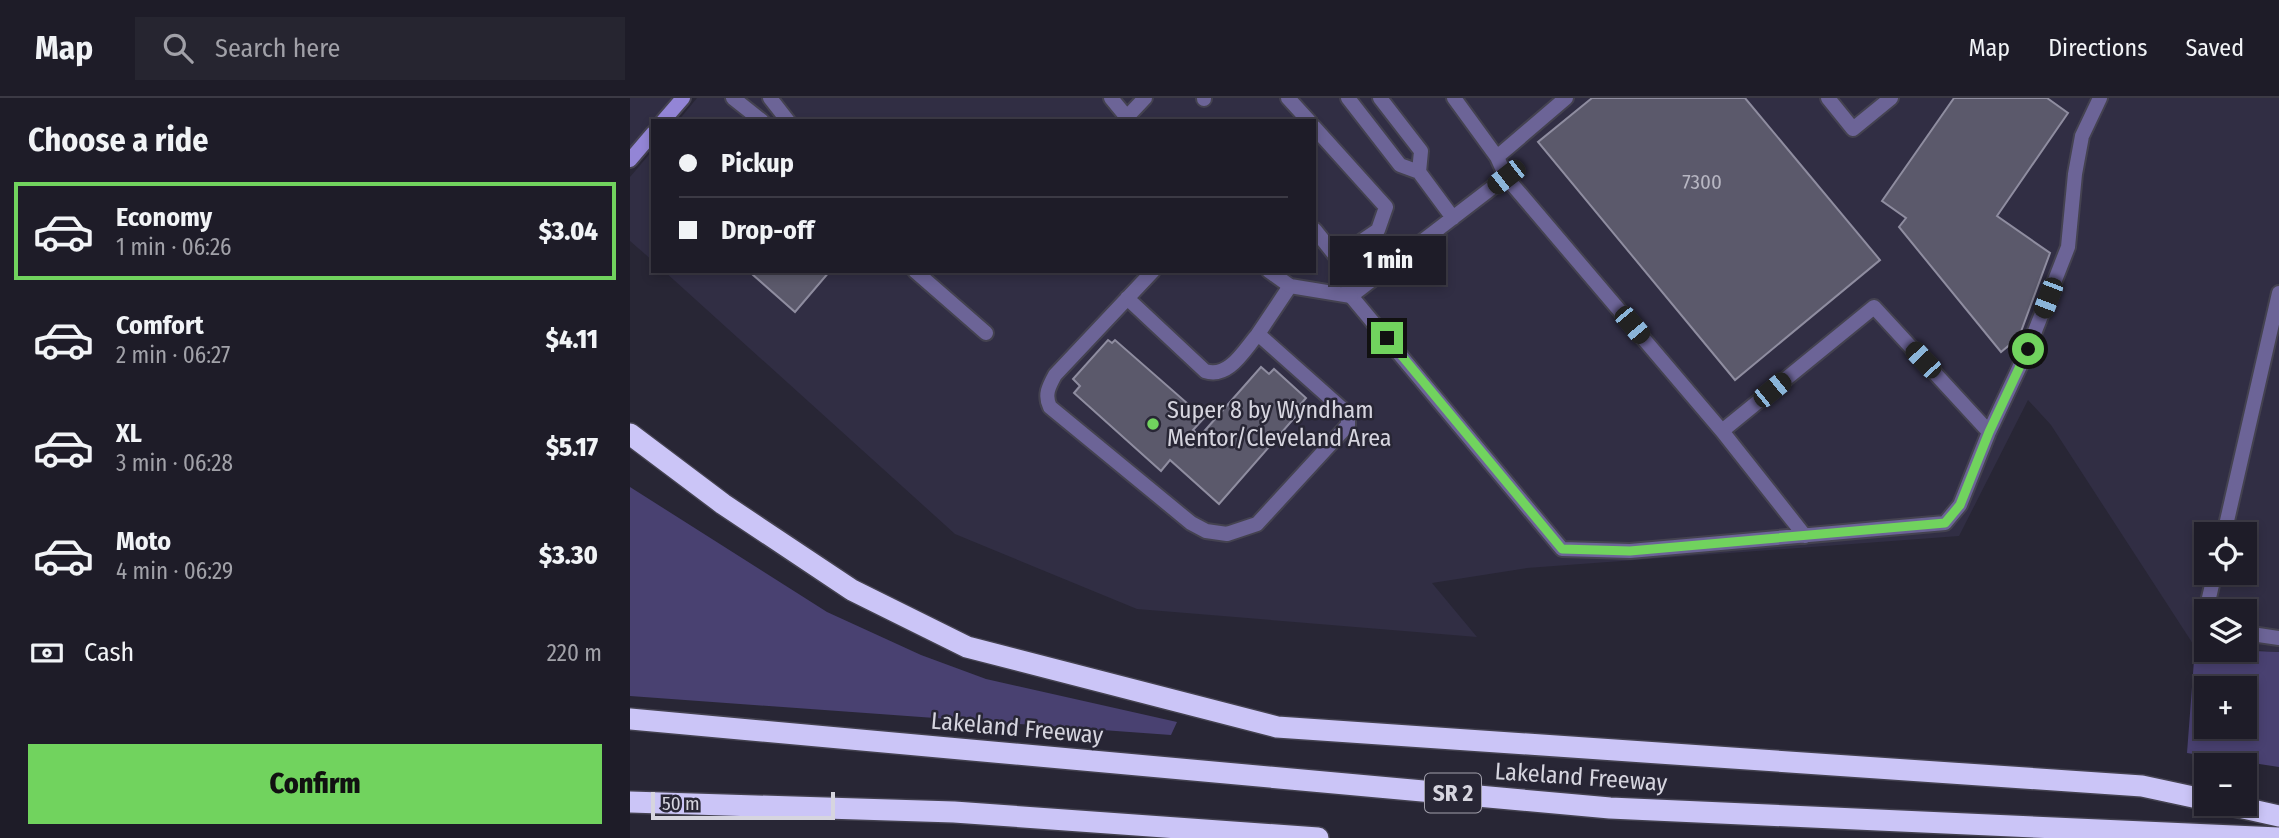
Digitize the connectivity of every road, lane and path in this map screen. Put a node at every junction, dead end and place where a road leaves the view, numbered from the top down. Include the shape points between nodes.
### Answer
1 (683, 98) edge
2 (733, 98) edge
3 (770, 98) edge
4 (1111, 98) edge
5 (1145, 98) edge
6 (1288, 98) edge
7 (1348, 98) edge
8 (1380, 98) edge
9 (1454, 98) edge
10 (1566, 98) edge
11 (1828, 98) edge
12 (1891, 98) edge
13 (2100, 98) edge
14 (665, 119) edge
15 (759, 119) edge
16 (786, 119) edge
17 (1129, 119) edge
18 (1307, 119) edge
19 (1316, 129) edge
20 (651, 135) edge
21 (1497, 158) junction
22 (630, 160) edge
23 (1419, 172) junction
24 (1506, 177) junction
25 (1453, 218) junction
26 (1316, 231) edge
27 (1337, 258) junction
28 (917, 273) edge
29 (1151, 273) edge
30 (1272, 273) edge
31 (1290, 286) junction
32 (2279, 293) edge
33 (1352, 296) junction
34 (1127, 298) junction
35 (986, 333) dead end
36 (1258, 334) junction
37 (1722, 431) junction
38 (1989, 432) junction
39 (630, 434) edge
40 (2227, 522) edge
41 (1805, 536) junction
42 (2257, 635) edge
43 (2279, 638) edge
44 (630, 719) edge
45 (2194, 797) edge
46 (630, 802) edge
47 (2257, 811) edge
48 (2279, 816) edge
49 (1318, 838) edge
50 (2279, 838) edge

1 - 14 main road
2 - 15 street
3 - 16 street
4 - 17 street
5 - 17 street
6 - 18 street
7 - 23 street via 1400,165
8 - 23 street via 1421,151
9 - 21 street
10 - 21 street
11 - 12 street via 1853,129
13 - 38 street via 2082,136 2068,247
19 - 27 street via 1386,207 1378,230
20 - 22 main road
21 - 24 street
23 - 25 street
24 - 25 street
24 - 37 street
25 - 33 street
26 - 27 street
27 - 33 street
28 - 35 street
29 - 34 street
30 - 31 street
31 - 33 street
31 - 36 street
32 - 40 street
33 - 41 street via 1562,549 1630,551
34 - 36 street via 1213,374 1233,364
34 - 36 street via 1055,375 1046,400 1191,523 1215,533 1257,524 1350,419
37 - 38 street via 1874,307
37 - 41 street
38 - 41 street via 1960,505 1945,523
39 - 45 highway via 723,504 852,590 967,647 1277,727 2142,786
42 - 43 street
44 - 50 highway, Lakeland Freeway / SR 2 via 1610,808
46 - 49 highway via 954,813
47 - 48 highway

